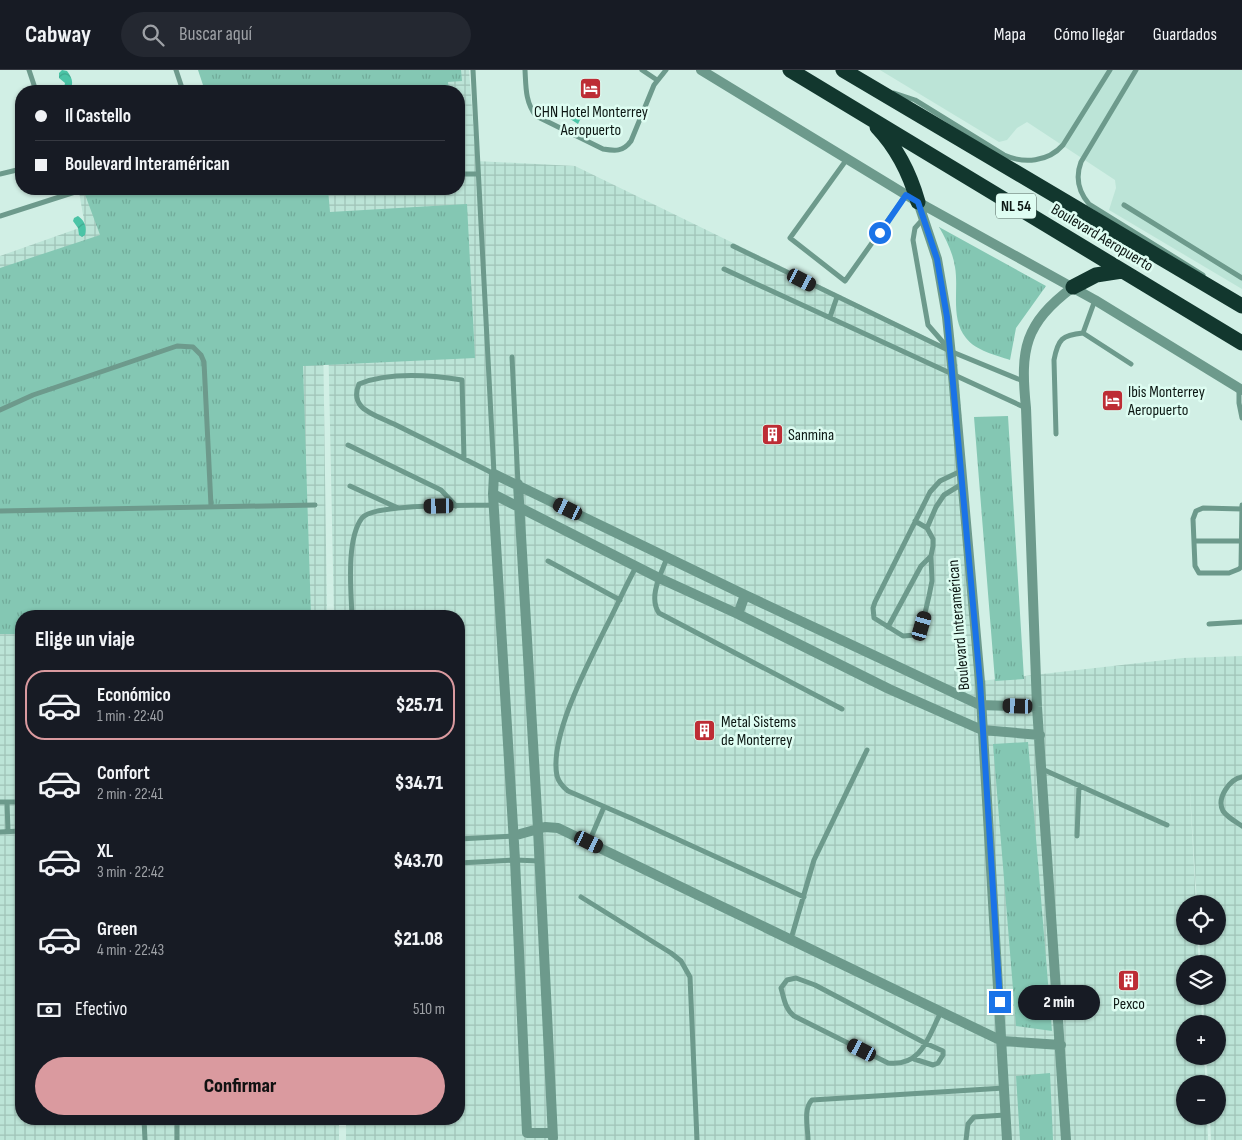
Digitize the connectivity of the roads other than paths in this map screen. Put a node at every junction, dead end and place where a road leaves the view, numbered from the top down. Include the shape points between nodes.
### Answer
1 (29, 70) edge
2 (176, 70) edge
3 (473, 70) edge
4 (525, 70) edge
5 (642, 70) edge
6 (666, 70) edge
7 (701, 70) edge
8 (790, 70) edge
9 (843, 70) edge
10 (1110, 70) edge
11 (1136, 70) edge
12 (657, 80) junction
13 (34, 85) edge
14 (181, 85) edge
15 (879, 92) junction
16 (859, 111) junction
17 (847, 159) junction
18 (15, 170) edge
19 (0, 174) edge
20 (465, 174) edge
21 (478, 174) junction
22 (66, 195) edge
23 (912, 199) junction
24 (1124, 205) dead end
25 (0, 216) edge
26 (924, 218) junction
27 (734, 246) dead end
28 (724, 269) dead end
29 (1122, 271) junction
30 (1242, 278) edge
31 (1073, 287) junction
32 (837, 297) junction
33 (1095, 300) junction
34 (1236, 302) edge
35 (830, 317) junction
36 (1083, 333) junction
37 (1242, 343) edge
38 (950, 351) junction
39 (512, 357) dead end
40 (1131, 364) dead end
41 (953, 375) junction
42 (1023, 381) junction
43 (1240, 389) edge
44 (1026, 408) junction
45 (0, 410) edge
46 (1242, 418) edge
47 (1056, 434) dead end
48 (348, 445) dead end
49 (464, 459) junction
50 (961, 471) junction
51 (494, 474) junction
52 (518, 484) junction
53 (962, 484) junction
54 (350, 486) dead end
55 (494, 494) junction
56 (315, 505) dead end
57 (495, 505) junction
58 (1242, 505) edge
59 (211, 506) junction
60 (456, 506) junction
61 (520, 506) junction
62 (398, 508) junction
63 (1242, 509) edge
64 (0, 511) edge
65 (915, 521) junction
66 (927, 528) junction
67 (1240, 540) junction
68 (1194, 541) junction
69 (931, 556) junction
70 (668, 557) junction
71 (548, 561) dead end
72 (636, 566) junction
73 (659, 578) junction
74 (745, 595) junction
75 (620, 600) junction
76 (352, 610) edge
77 (738, 614) junction
78 (1242, 622) edge
79 (1209, 624) dead end
80 (888, 627) junction
81 (980, 705) junction
82 (1038, 707) junction
83 (842, 709) dead end
84 (982, 730) junction
85 (1040, 734) junction
86 (867, 750) dead end
87 (1042, 769) junction
88 (1242, 777) edge
89 (1079, 785) junction
90 (0, 802) edge
91 (7, 802) junction
92 (15, 802) edge
93 (604, 807) junction
94 (1166, 825) dead end
95 (1242, 826) edge
96 (538, 829) junction
97 (8, 831) junction
98 (15, 831) edge
99 (0, 832) edge
100 (513, 836) junction
101 (1077, 836) dead end
102 (465, 839) edge
103 (589, 842) junction
104 (514, 860) junction
105 (539, 862) junction
106 (465, 863) edge
107 (581, 897) dead end
108 (804, 897) junction
109 (791, 940) junction
110 (941, 1012) junction
111 (1002, 1041) junction
112 (925, 1044) junction
113 (1061, 1045) junction
114 (914, 1058) junction
115 (1004, 1088) junction
116 (1005, 1115) junction
117 (144, 1125) edge
118 (177, 1125) edge
119 (552, 1136) edge
120 (527, 1137) edge
121 (144, 1140) edge
122 (177, 1140) edge
123 (697, 1140) edge
124 (808, 1140) edge
125 (966, 1140) edge
126 (1006, 1140) edge
127 (1066, 1140) edge

1 - 13 lane
2 - 14 lane
3 - 21 lane
4 - 12 lane via 527,98 536,116 613,151 621,150 631,141
5 - 12 lane
6 - 12 lane
7 - 17 street
8 - 16 highway, Boulevard Aeropuerto / NL 54
9 - 15 highway, Boulevard Aeropuerto / NL 54
10 - 15 lane via 1062,144 1052,154 1035,160 1019,160 1004,155 915,100
11 - 34 lane via 1081,162 1077,176 1080,192 1089,204 1201,273
15 - 34 highway, Boulevard Aeropuerto / NL 54
16 - 23 highway via 893,147 908,173
16 - 29 highway, Boulevard Aeropuerto / NL 54
17 - 23 street
17 - 23 lane via 790,238 845,281
18 - 19 lane
20 - 21 lane
21 - 51 lane
22 - 25 lane
23 - 26 street, Boulevard Interamérican
23 - 31 street
24 - 30 lane
26 - 38 street, Boulevard Interamérican via 937,259
26 - 38 lane via 915,228 913,240 928,325
27 - 32 lane
28 - 35 lane
29 - 31 highway via 1096,275
29 - 37 highway, Boulevard Aeropuerto / NL 54
31 - 33 street
31 - 42 street via 1053,302 1030,334
32 - 35 lane
32 - 38 lane
33 - 36 lane
33 - 43 street
35 - 41 lane
36 - 40 lane
36 - 47 lane via 1071,334 1058,342 1054,360
38 - 41 street, Boulevard Interamérican
38 - 42 lane
39 - 52 lane
41 - 44 lane
41 - 50 street, Boulevard Interamérican
42 - 44 street
43 - 46 lane
44 - 82 street
45 - 59 lane via 34,395 177,346 193,347 204,362
48 - 60 lane via 441,490
49 - 49 lane via 361,407 356,390 359,384 376,379 433,376 462,380
49 - 51 lane
50 - 53 street, Boulevard Interamérican
50 - 65 lane via 934,486
51 - 52 street
51 - 55 street
52 - 61 street
52 - 70 street
53 - 66 lane via 944,495
53 - 81 street, Boulevard Interamérican
54 - 62 lane
55 - 57 street
55 - 61 street
56 - 59 lane
57 - 60 lane
57 - 100 street
58 - 63 lane
59 - 64 lane
60 - 62 lane
61 - 72 street
61 - 96 street
62 - 76 lane via 366,514 358,524 350,563
63 - 67 lane
63 - 68 lane via 1203,508 1196,511
65 - 66 lane
65 - 80 lane via 873,608 874,618
66 - 69 lane via 933,539
67 - 68 lane
67 - 68 lane via 1241,567 1229,572 1208,573 1199,573 1195,568
69 - 80 lane via 921,566
69 - 80 lane via 930,589 919,631 916,635 903,636
70 - 73 lane
70 - 74 street
71 - 75 lane
72 - 73 street
72 - 75 lane
73 - 77 street
73 - 83 lane via 654,599 659,613
74 - 77 street
74 - 81 street
75 - 93 lane via 578,685 563,726 556,765 560,784
77 - 84 street via 889,689
78 - 79 lane
81 - 82 street
81 - 84 street, Boulevard Interamérican
82 - 85 street
84 - 85 street
84 - 111 street, Boulevard Interamérican
85 - 87 street
86 - 108 lane via 814,860
87 - 89 lane
87 - 113 street
88 - 95 lane via 1232,781 1221,799 1223,811
89 - 94 lane
89 - 101 lane
90 - 91 lane
91 - 92 lane
91 - 97 lane
93 - 103 lane
93 - 108 lane
96 - 100 street
96 - 103 street via 558,828
96 - 105 street
97 - 98 lane
97 - 99 lane
100 - 102 lane
100 - 104 street
103 - 109 street
104 - 105 lane
104 - 106 lane
104 - 120 street
105 - 119 street
107 - 123 lane via 670,952 681,961 690,977
108 - 109 lane
109 - 110 street
110 - 111 street
110 - 112 lane
111 - 113 street
111 - 115 street, Boulevard Interamérican
112 - 114 lane
112 - 114 lane via 943,1052 938,1064
112 - 114 lane via 815,985 796,978 787,980 782,988 789,1012 794,1016 888,1063 907,1063
113 - 127 street
115 - 116 street, Boulevard Interamérican
115 - 124 lane via 812,1100 807,1110
116 - 125 lane via 974,1117 968,1124
116 - 126 street, Boulevard Interamérican
117 - 121 lane
118 - 122 lane
119 - 120 street

